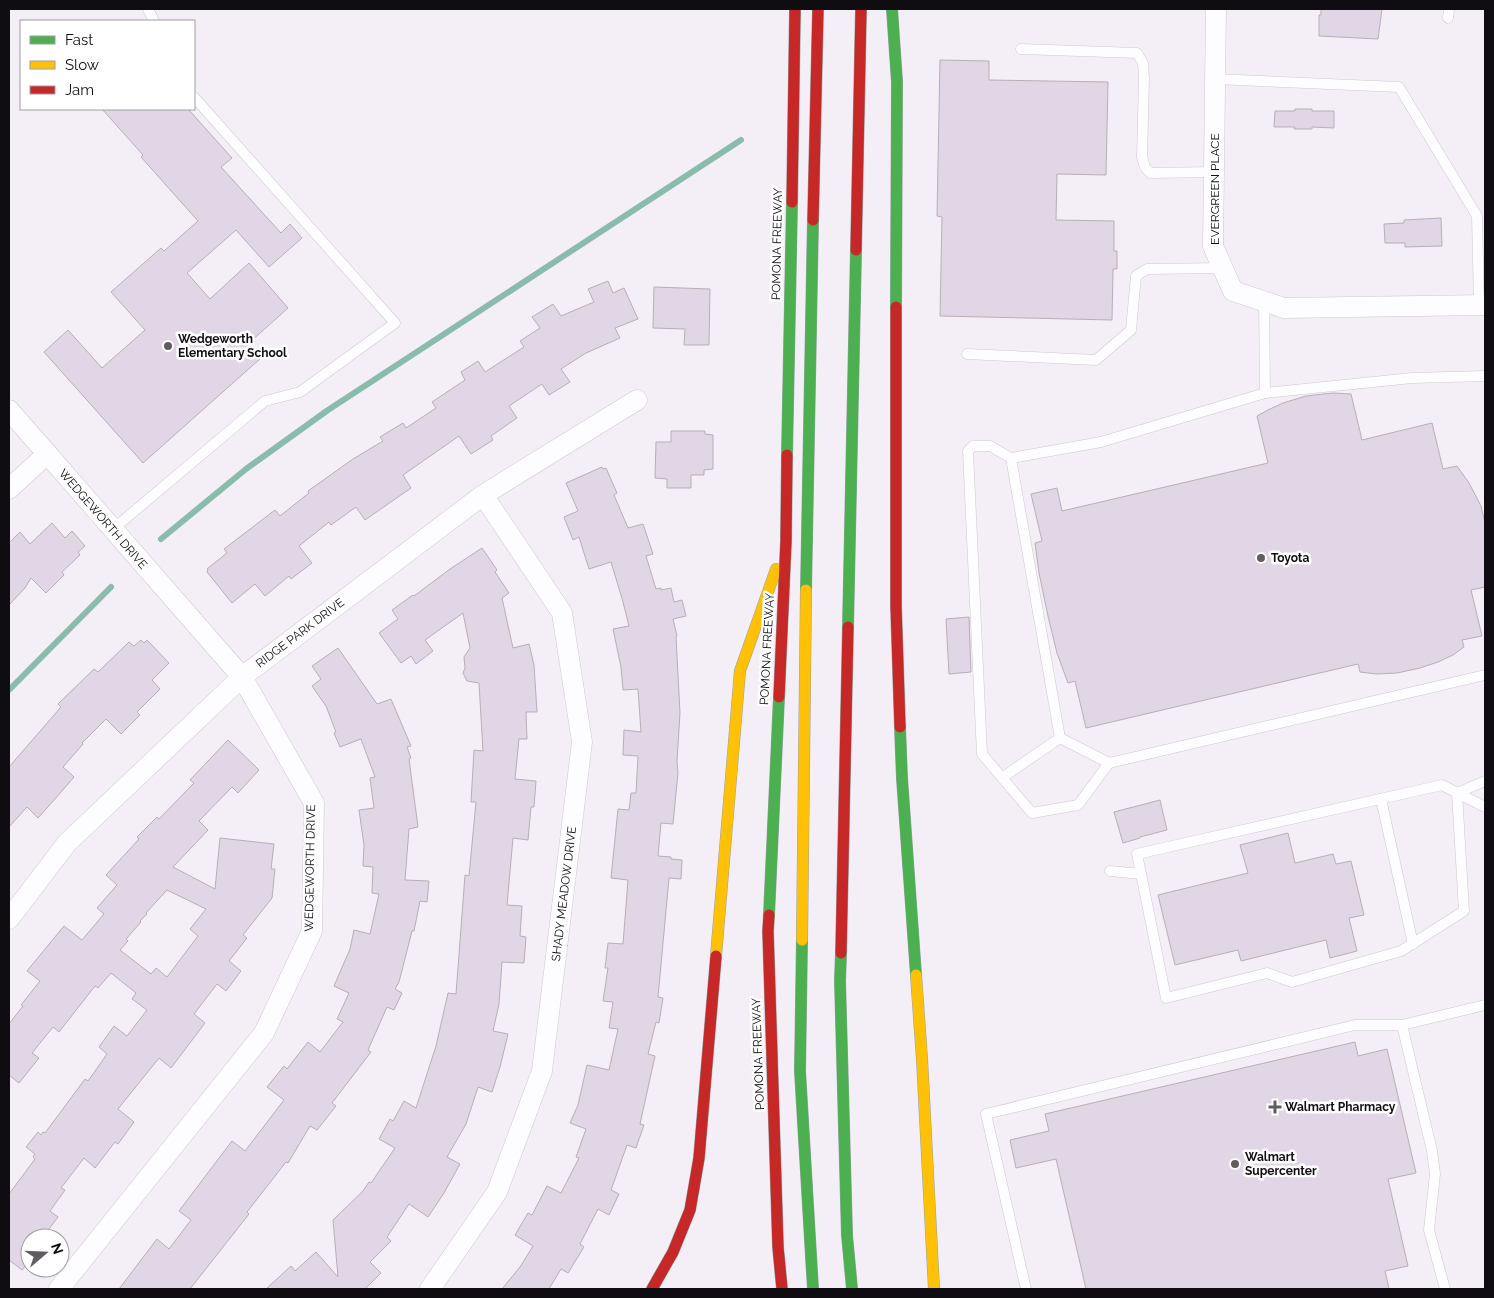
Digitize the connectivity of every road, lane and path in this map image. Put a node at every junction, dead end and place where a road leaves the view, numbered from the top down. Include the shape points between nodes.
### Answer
1 (794, 9) edge
2 (818, 9) edge
3 (861, 9) edge
4 (892, 9) edge
5 (1216, 9) edge
6 (1021, 49) dead end
7 (1215, 79) junction
8 (195, 98) edge
9 (1214, 172) junction
10 (1223, 268) junction
11 (1264, 301) junction
12 (1482, 305) edge
13 (967, 354) dead end
14 (1485, 376) edge
15 (1265, 393) junction
16 (637, 400) dead end
17 (9, 410) edge
18 (46, 454) junction
19 (1011, 458) junction
20 (9, 489) edge
21 (483, 495) junction
22 (112, 530) junction
23 (786, 541) junction
24 (1485, 675) edge
25 (242, 677) junction
26 (1060, 738) junction
27 (1109, 763) junction
28 (1003, 777) junction
29 (1485, 781) edge
30 (1457, 793) junction
31 (1381, 799) junction
32 (1485, 807) edge
33 (1110, 871) dead end
34 (1141, 874) junction
35 (9, 919) edge
36 (1414, 944) junction
37 (1485, 1005) edge
38 (1402, 1026) junction
39 (59, 1289) edge
40 (430, 1289) edge
41 (652, 1289) edge
42 (782, 1289) edge
43 (813, 1289) edge
44 (852, 1289) edge
45 (934, 1289) edge
46 (1026, 1289) edge
47 (1445, 1289) edge

1 - 23 highway, POMONA FREEWAY
2 - 43 highway via 806,544 800,1072
3 - 44 highway via 840,981 847,1235
4 - 45 highway via 897,82 895,491 900,740
5 - 7 street, EVERGREEN PLACE
6 - 9 lane via 1137,53 1143,63 1142,157 1145,167 1150,172
7 - 9 street, EVERGREEN PLACE
7 - 12 lane via 1399,87 1477,216
8 - 22 lane via 395,323 300,392 265,401
9 - 10 street, EVERGREEN PLACE via 1213,246
10 - 11 street, EVERGREEN PLACE via 1233,290
10 - 13 lane via 1147,269 1136,276 1131,330 1096,360
11 - 12 street, EVERGREEN PLACE via 1284,308
11 - 15 lane
14 - 15 lane via 1412,378
15 - 19 lane via 1101,442
16 - 21 street, RIDGE PARK DRIVE
17 - 18 street, WEDGEWORTH DRIVE
18 - 20 street
18 - 22 street, WEDGEWORTH DRIVE
19 - 26 lane
19 - 28 lane via 990,446 973,446 968,451 982,754
21 - 25 street, RIDGE PARK DRIVE
21 - 40 street, SHADY MEADOW DRIVE via 562,614 582,742 542,1071 497,1192
22 - 25 street, WEDGEWORTH DRIVE
23 - 41 highway via 740,671 700,1149 690,1210 673,1252
23 - 42 highway, POMONA FREEWAY via 768,931
24 - 27 lane
25 - 35 street, RIDGE PARK DRIVE via 67,843
25 - 39 street, WEDGEWORTH DRIVE via 314,803 312,931 264,1033
26 - 27 lane
26 - 28 lane
27 - 28 lane via 1078,805 1032,813
29 - 30 lane
30 - 31 lane via 1442,784
30 - 32 lane
30 - 36 lane via 1464,911
31 - 34 lane via 1137,854
31 - 36 lane
33 - 34 lane
34 - 36 lane via 1166,998 1267,973 1292,982 1401,951
37 - 38 lane
38 - 46 lane via 1354,1025 986,1114
38 - 47 lane via 1432,1150 1435,1174 1429,1230

